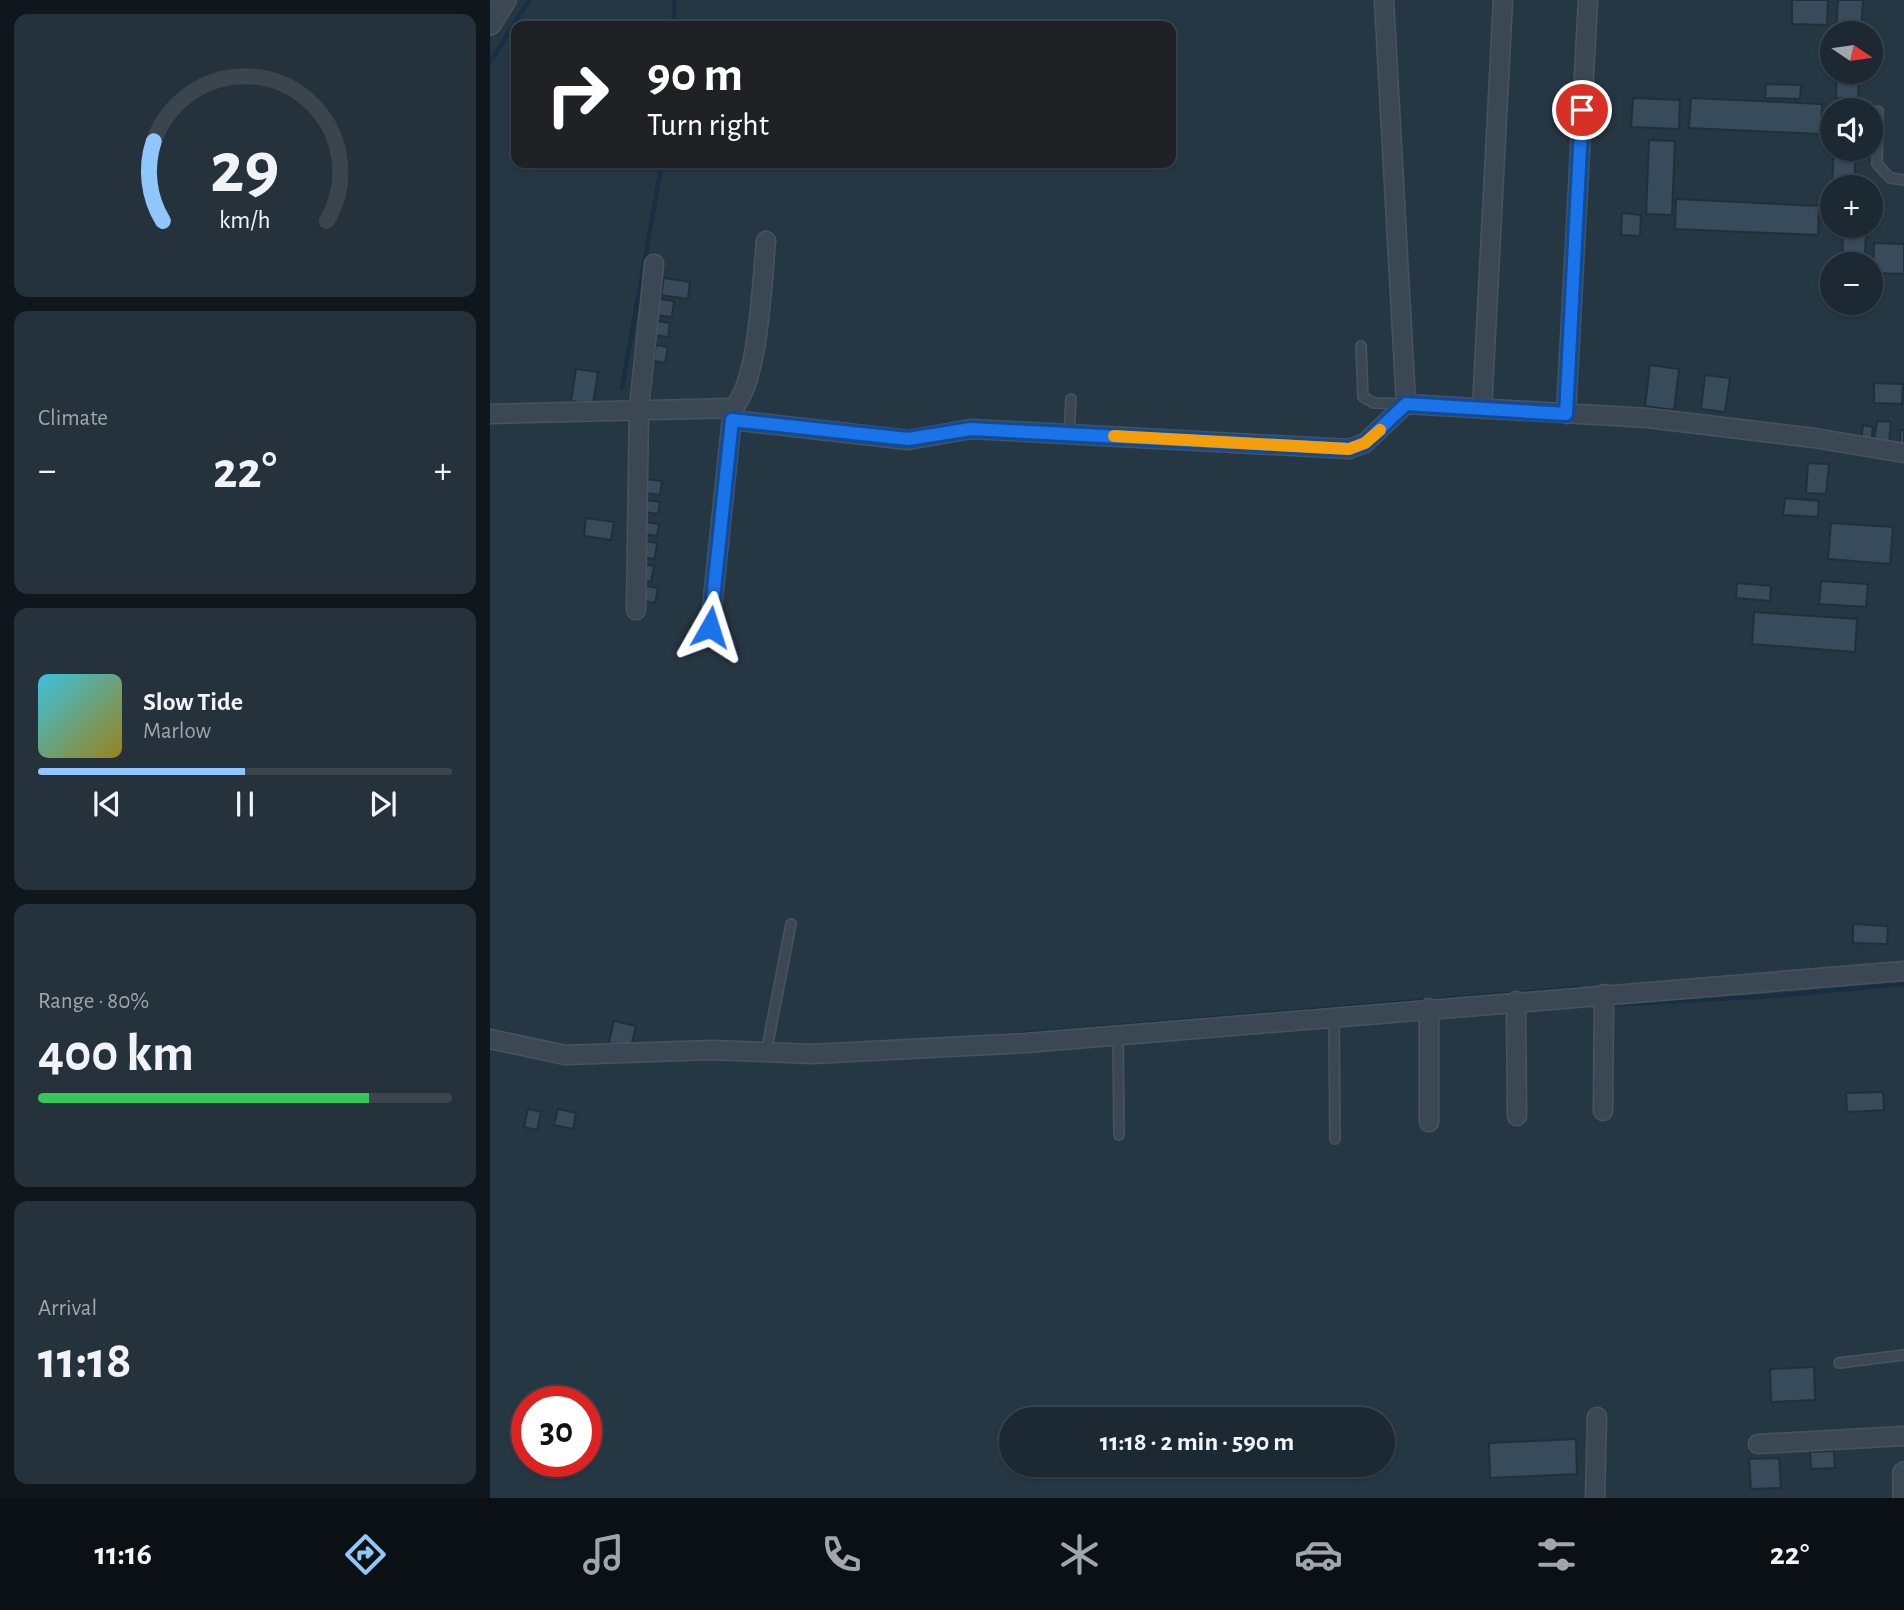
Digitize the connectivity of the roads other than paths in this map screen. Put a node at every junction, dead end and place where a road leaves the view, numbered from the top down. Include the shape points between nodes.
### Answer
1 (505, 0) edge
2 (1384, 0) edge
3 (1503, 0) edge
4 (1588, 0) edge
5 (490, 24) edge
6 (1877, 161) edge
7 (1904, 180) edge
8 (766, 241) dead end
9 (654, 264) dead end
10 (1361, 346) dead end
11 (1071, 399) dead end
12 (1406, 404) junction
13 (639, 408) junction
14 (1482, 409) junction
15 (490, 414) edge
16 (732, 414) junction
17 (1566, 414) junction
18 (1069, 434) junction
19 (1904, 453) edge
20 (636, 611) dead end
21 (710, 627) dead end
22 (791, 924) dead end
23 (1904, 971) edge
24 (1604, 995) junction
25 (1516, 1001) junction
26 (1429, 1009) junction
27 (1334, 1018) junction
28 (1118, 1035) junction
29 (490, 1039) edge
30 (766, 1053) junction
31 (1603, 1111) dead end
32 (1517, 1116) dead end
33 (1429, 1122) dead end
34 (1119, 1135) dead end
35 (1335, 1139) dead end
36 (1904, 1354) edge
37 (1839, 1363) dead end
38 (1598, 1417) dead end
39 (1904, 1436) edge
40 (1758, 1444) dead end
41 (1904, 1473) edge
42 (1595, 1498) edge
43 (1904, 1498) edge

1 - 5 street
2 - 12 street
3 - 14 street
4 - 17 street
6 - 7 lane via 1890,178
8 - 16 street via 750,373
9 - 13 street
10 - 12 lane via 1363,397 1374,403
11 - 18 lane
12 - 14 street
12 - 18 street via 1365,443 1349,449
13 - 15 street
13 - 16 street
13 - 20 street
14 - 17 street
16 - 18 street via 908,439 958,429
16 - 21 street
17 - 19 street via 1662,420
22 - 30 lane
23 - 24 street
24 - 25 street
24 - 31 street
25 - 26 street
25 - 32 street
26 - 27 street
26 - 33 street
27 - 28 street
27 - 35 lane
28 - 30 street via 944,1048
28 - 34 lane
29 - 30 street via 565,1055 711,1050
36 - 37 lane
38 - 42 street
39 - 40 street
41 - 43 street

